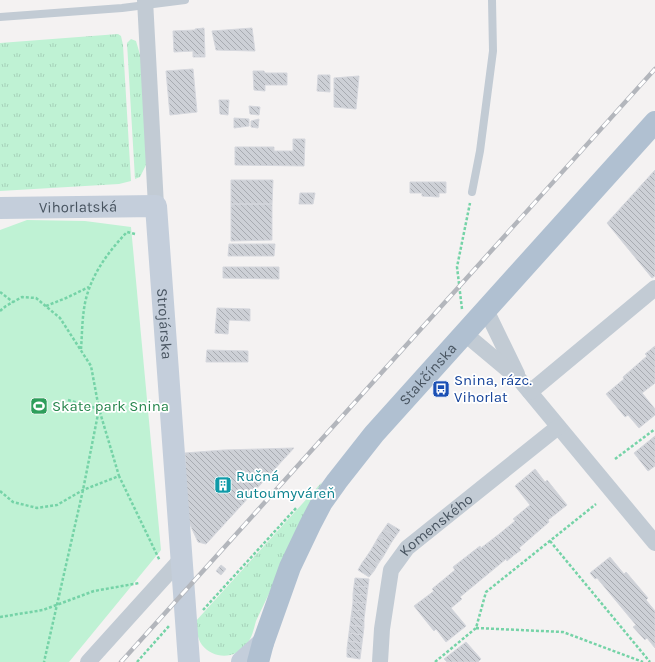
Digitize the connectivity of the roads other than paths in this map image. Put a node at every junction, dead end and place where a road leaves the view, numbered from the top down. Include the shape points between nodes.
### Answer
1 (186, 0) edge
2 (492, 0) edge
3 (145, 2) edge
4 (0, 17) edge
5 (655, 122) edge
6 (472, 192) road end
7 (156, 206) junction
8 (0, 208) edge
9 (655, 288) edge
10 (486, 310) junction
11 (464, 333) junction
12 (519, 379) junction
13 (530, 392) junction
14 (558, 427) junction
15 (655, 543) edge
16 (182, 558) junction
17 (260, 652) edge
18 (195, 659) edge
19 (88, 662) edge
20 (242, 662) edge
21 (380, 662) edge

1 - 3 lane
2 - 6 lane via 493,51
3 - 4 lane
3 - 7 street, Strojárska
5 - 10 main road, Stakčínska
7 - 8 main road, Vihorlatská
7 - 16 main road, Strojárska
9 - 13 street
10 - 11 main road, Stakčínska
10 - 12 street
11 - 12 street
11 - 17 main road, Stakčínska via 374,434 322,502 290,567
12 - 13 street
13 - 14 street
14 - 15 street
14 - 21 street, Komenského via 407,548 391,570
16 - 18 main road, Strojárska
16 - 19 street
17 - 20 main road

